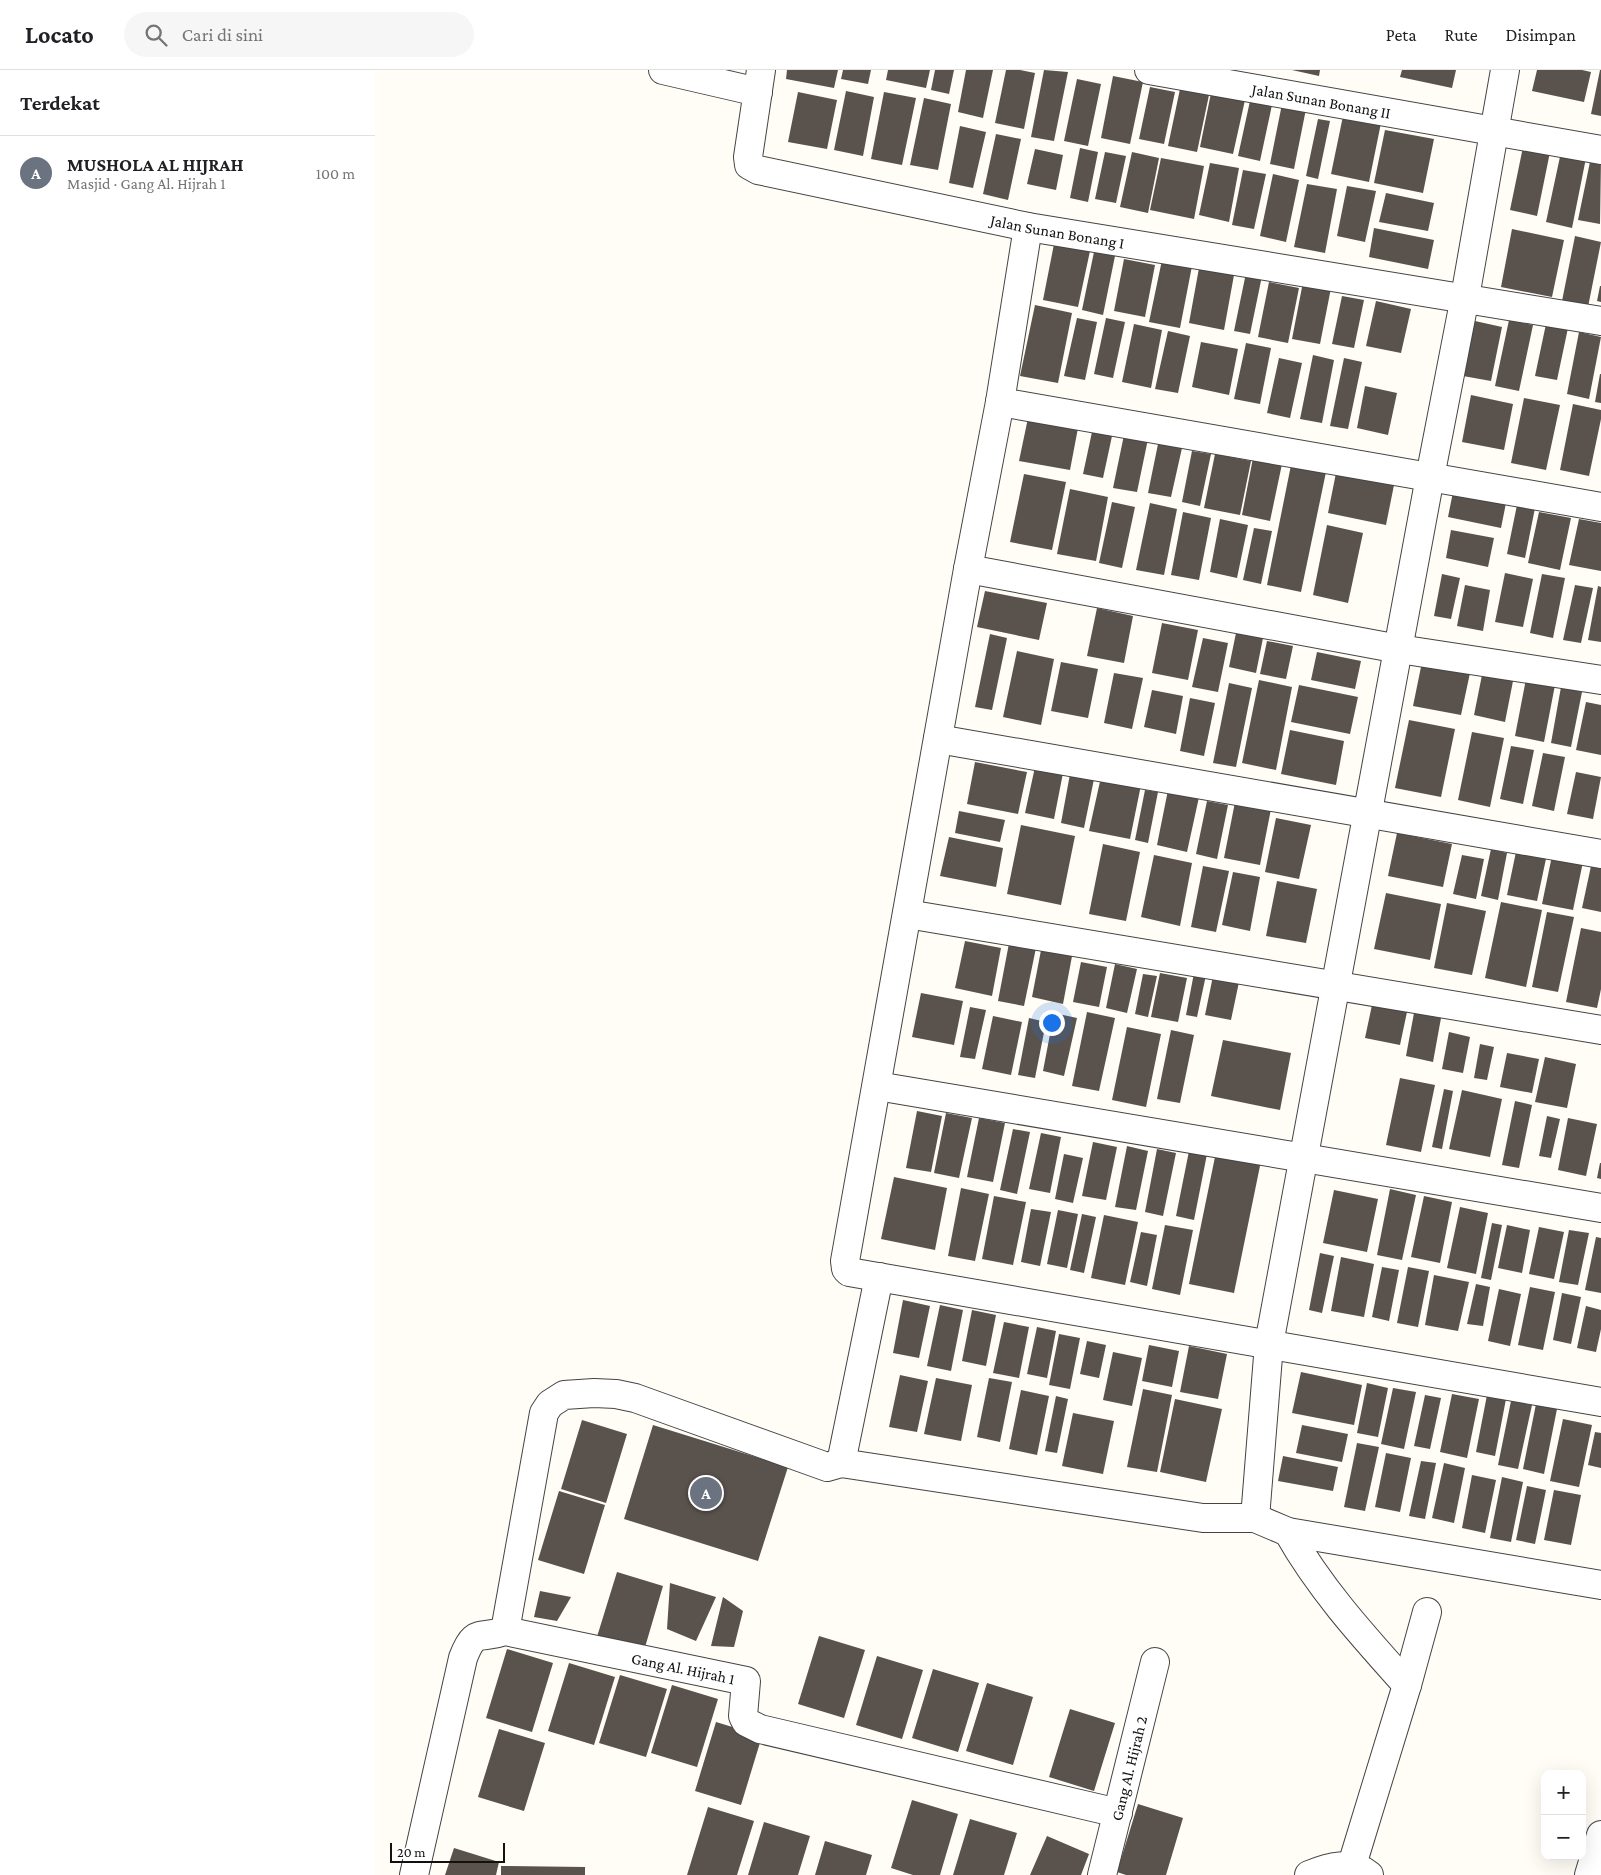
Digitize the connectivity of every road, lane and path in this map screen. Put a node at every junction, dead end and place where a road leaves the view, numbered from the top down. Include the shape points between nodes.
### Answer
1 (663, 70) edge
2 (1149, 70) edge
3 (1505, 70) edge
4 (760, 81) edge
5 (1494, 131) junction
6 (1601, 150) edge
7 (1028, 227) junction
8 (1465, 298) junction
9 (1601, 321) edge
10 (1000, 402) junction
11 (1430, 477) junction
12 (1601, 507) edge
13 (968, 569) junction
14 (1399, 649) junction
15 (1601, 680) edge
16 (938, 739) junction
17 (1368, 814) junction
18 (1601, 854) edge
19 (907, 914) junction
20 (1336, 985) junction
21 (1601, 1030) edge
22 (877, 1086) junction
23 (1304, 1158) junction
24 (1601, 1208) edge
25 (879, 1276) junction
26 (1269, 1344) junction
27 (1601, 1402) edge
28 (841, 1463) junction
29 (1255, 1518) junction
30 (1288, 1532) junction
31 (1601, 1585) edge
32 (1427, 1612) dead end
33 (505, 1631) junction
34 (1155, 1662) dead end
35 (1407, 1685) junction
36 (1118, 1812) junction
37 (1361, 1870) edge
38 (414, 1875) edge
39 (1102, 1875) edge
40 (1309, 1875) edge

1 - 4 street
2 - 5 street, Jalan Sunan Bonang II
3 - 5 street
4 - 7 street, Jalan Sunan Bonang I via 748,157 753,168
5 - 6 street, Jalan Sunan Bonang II
5 - 8 street
7 - 8 street, Jalan Sunan Bonang I
7 - 10 street
8 - 9 street, Jalan Sunan Bonang I
8 - 11 street
10 - 11 street
10 - 13 street
11 - 12 street
11 - 14 street
13 - 14 street
13 - 16 street
14 - 15 street
14 - 17 street
16 - 17 street
16 - 19 street
17 - 18 street
17 - 20 street
19 - 20 street
19 - 22 street
20 - 21 street
20 - 23 street
22 - 23 street
22 - 25 street via 844,1264 849,1272
23 - 24 street
23 - 26 street
25 - 26 street
25 - 28 street
26 - 27 street
26 - 29 street
28 - 29 street via 1203,1518
28 - 33 street via 827,1467 635,1398 594,1393 564,1395 550,1404 544,1413
29 - 30 street
30 - 31 street
30 - 35 street via 1329,1594
32 - 35 street
33 - 36 street, Gang Al. Hijrah 1 via 746,1681 743,1716 746,1722 760,1729
33 - 38 street, Gang Al. Hijrah 1 via 480,1634 471,1640 463,1658
34 - 36 street, Gang Al. Hijrah 2
35 - 37 street
36 - 39 street, Gang Al. Hijrah 2
37 - 40 street via 1332,1868

